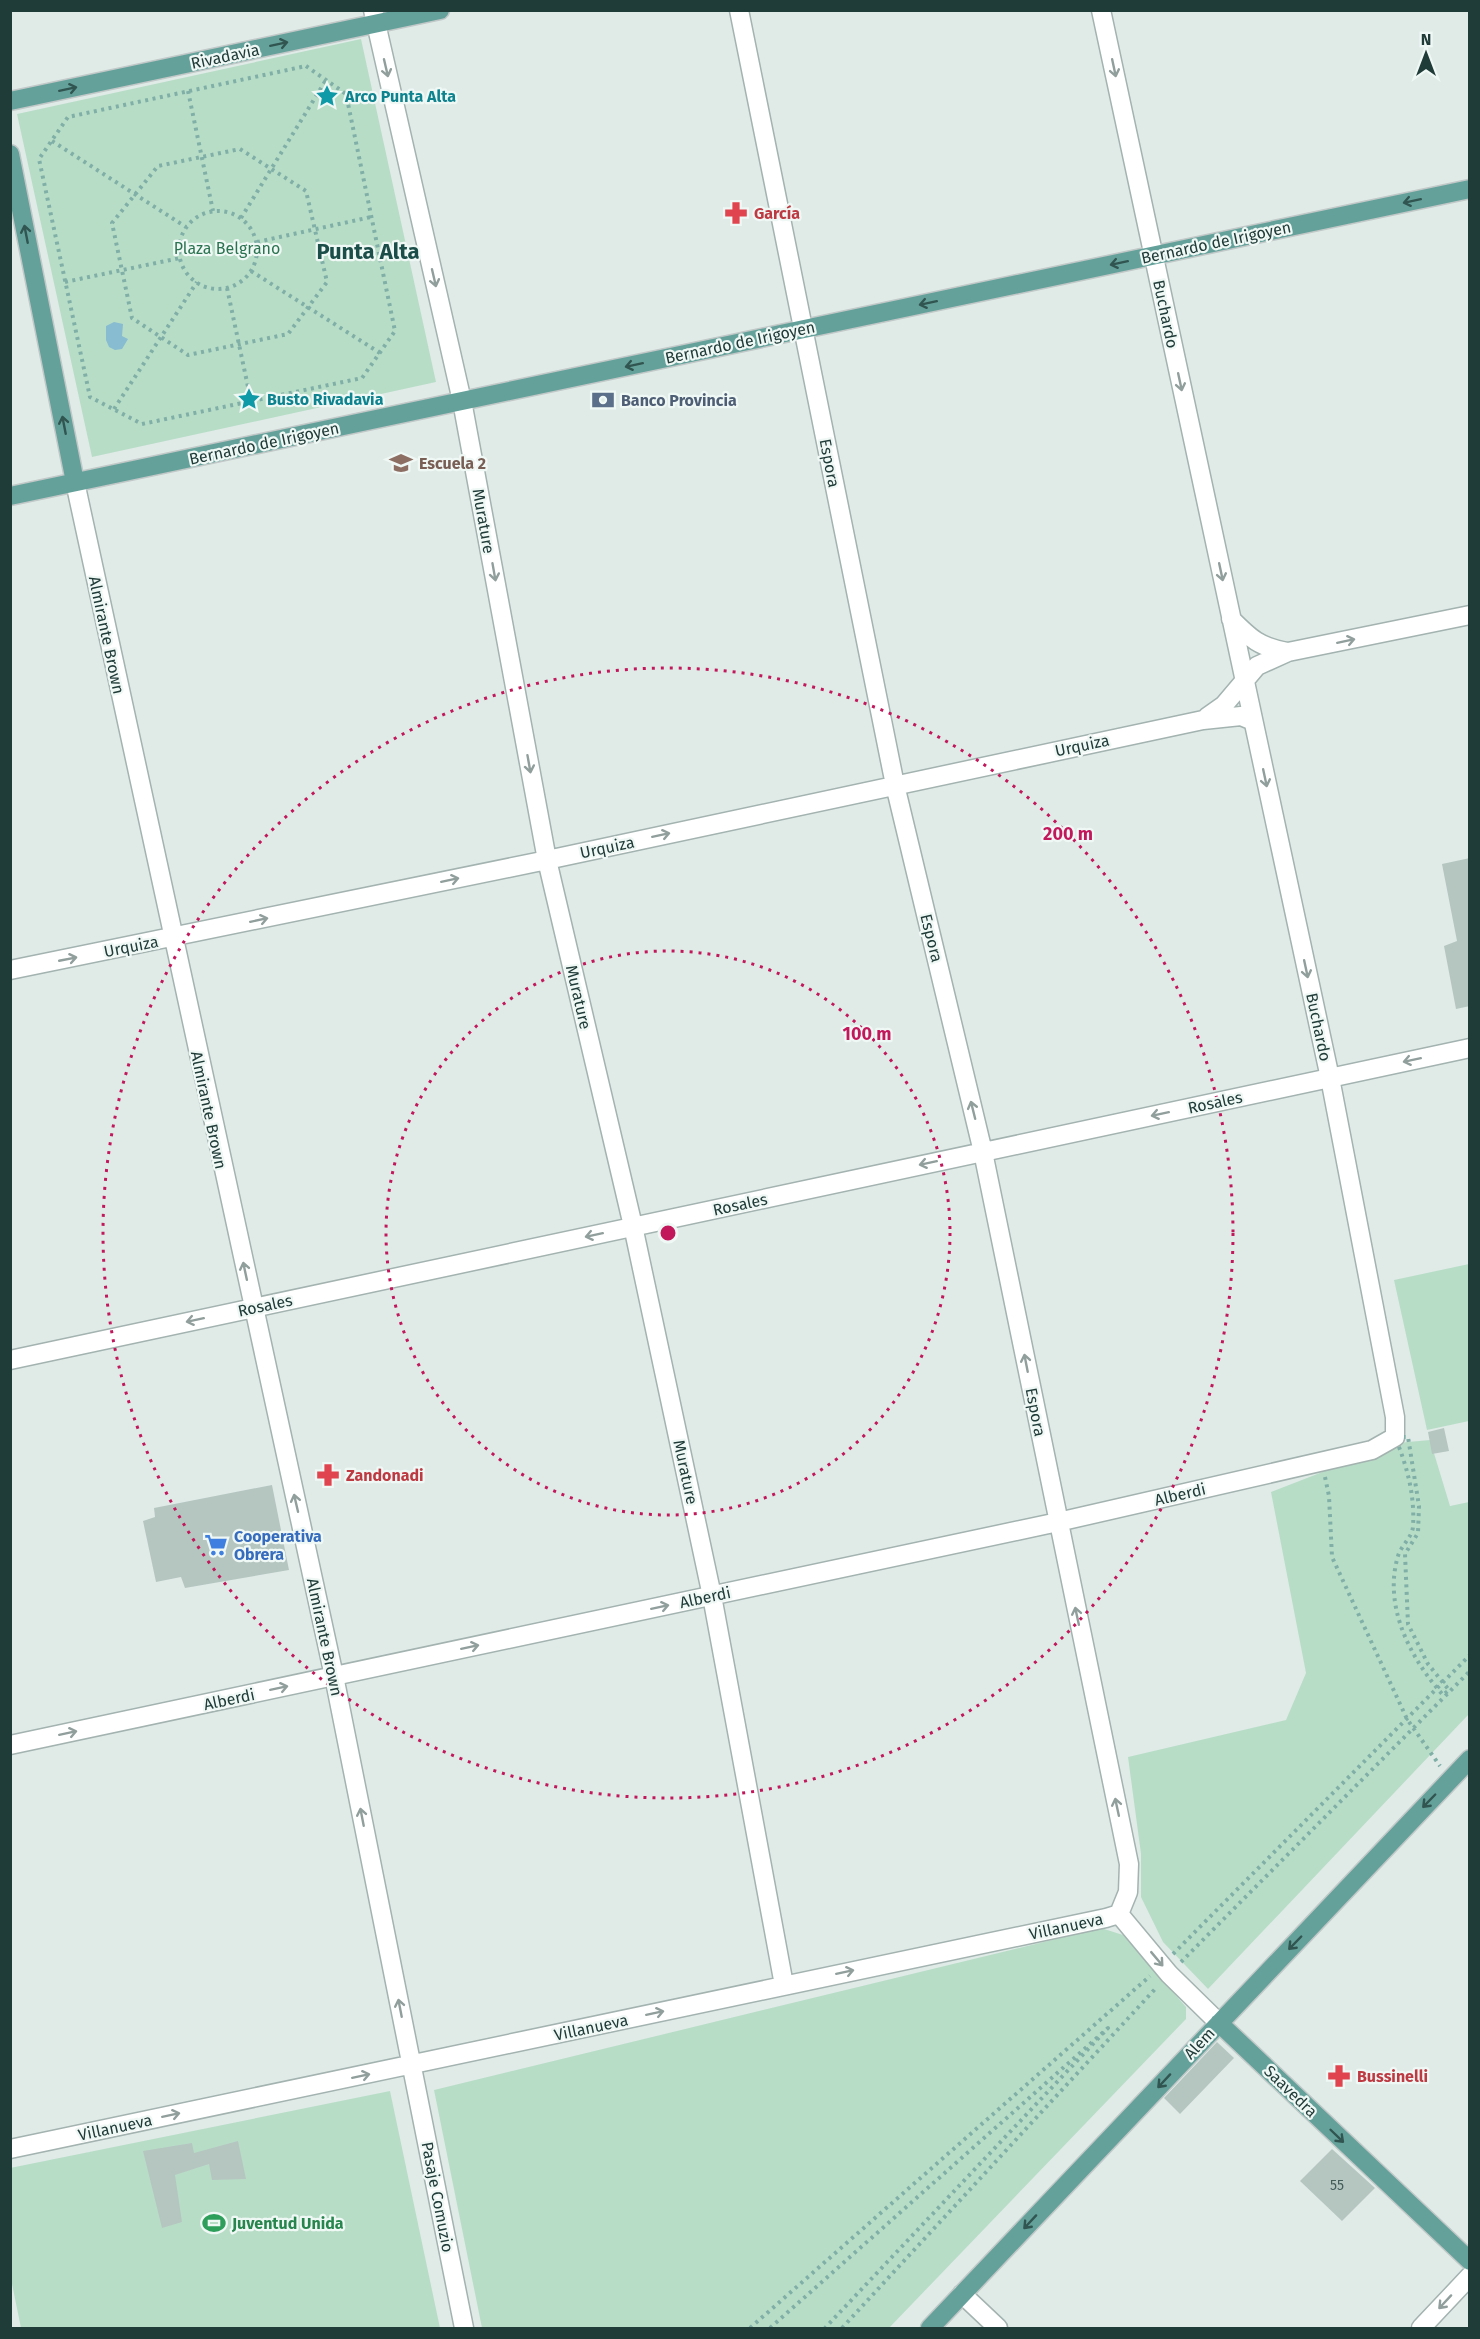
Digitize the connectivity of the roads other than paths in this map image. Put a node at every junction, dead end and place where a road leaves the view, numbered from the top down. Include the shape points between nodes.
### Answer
1 (440, 10) edge
2 (739, 10) edge
3 (1101, 10) edge
4 (374, 17) edge
5 (10, 101) edge
6 (10, 154) edge
7 (1470, 189) edge
8 (1154, 255) junction
9 (803, 329) junction
10 (462, 401) junction
11 (75, 482) junction
12 (10, 496) edge
13 (1470, 615) edge
14 (1231, 619) junction
15 (1288, 652) junction
16 (1244, 679) junction
17 (1203, 720) junction
18 (1253, 721) junction
19 (895, 785) junction
20 (547, 860) junction
21 (172, 938) junction
22 (10, 970) edge
23 (1470, 1048) edge
24 (1330, 1078) junction
25 (983, 1152) junction
26 (633, 1227) junction
27 (252, 1308) junction
28 (10, 1359) edge
29 (1395, 1437) joint
30 (1058, 1522) junction
31 (712, 1596) junction
32 (334, 1676) junction
33 (10, 1745) edge
34 (1470, 1759) edge
35 (1129, 1864) joint
36 (1119, 1914) junction
37 (784, 1985) junction
38 (1219, 2023) junction
39 (412, 2065) junction
40 (10, 2149) edge
41 (1470, 2261) edge
42 (1470, 2276) edge
43 (962, 2294) junction
44 (464, 2328) edge
45 (930, 2328) edge
46 (998, 2328) edge
47 (1421, 2328) edge

1 - 4 main road, Rivadavia
2 - 9 street, Espora
3 -> 8 street, Buchardo
5 -> 4 main road, Rivadavia
4 -> 10 street, Murature
11 -> 6 main road, Almirante Brown
7 -> 8 main road, Bernardo de Irigoyen
8 -> 9 main road, Bernardo de Irigoyen
8 -> 14 street, Buchardo
9 -> 10 main road, Bernardo de Irigoyen
9 - 19 street, Espora
10 - 11 main road, Bernardo de Irigoyen
10 -> 20 street, Murature
11 - 12 main road, Bernardo de Irigoyen
11 - 21 street, Almirante Brown
15 -> 13 street, Urquiza
14 - 15 street via 1259,644
14 - 16 street, Buchardo
15 - 16 street, Urquiza via 1257,666
16 - 17 street, Urquiza via 1224,705
16 - 18 street, Buchardo
17 - 18 street, Urquiza via 1241,716
17 - 19 street, Urquiza
18 -> 24 street, Buchardo
20 -> 19 street, Urquiza
25 -> 19 street, Espora
21 -> 20 street, Urquiza
20 - 26 street, Murature
22 -> 21 street, Urquiza
27 -> 21 street, Almirante Brown
23 -> 24 street, Rosales
24 -> 25 street, Rosales
24 - 29 street, Buchardo via 1395,1417
25 -> 26 street, Rosales
30 -> 25 street, Espora
26 -> 27 street, Rosales
26 - 31 street, Murature
27 -> 28 street, Rosales
32 -> 27 street, Almirante Brown
29 - 30 street, Alberdi via 1372,1450
30 - 31 street, Alberdi
35 -> 30 street, Espora
32 -> 31 street, Alberdi
31 - 37 street, Murature
33 -> 32 street, Alberdi
39 -> 32 street, Almirante Brown
34 -> 38 main road, Alem
35 - 36 street, Villanueva via 1128,1892
37 -> 36 street, Villanueva
36 -> 38 street, Saavedra via 1166,1970
39 -> 37 street, Villanueva
38 -> 41 main road, Saavedra
38 -> 43 main road, Alem
40 -> 39 street, Villanueva
39 - 44 street, Pasaje Comuzio
42 -> 47 street
43 - 45 main road, Alem
43 - 46 street

